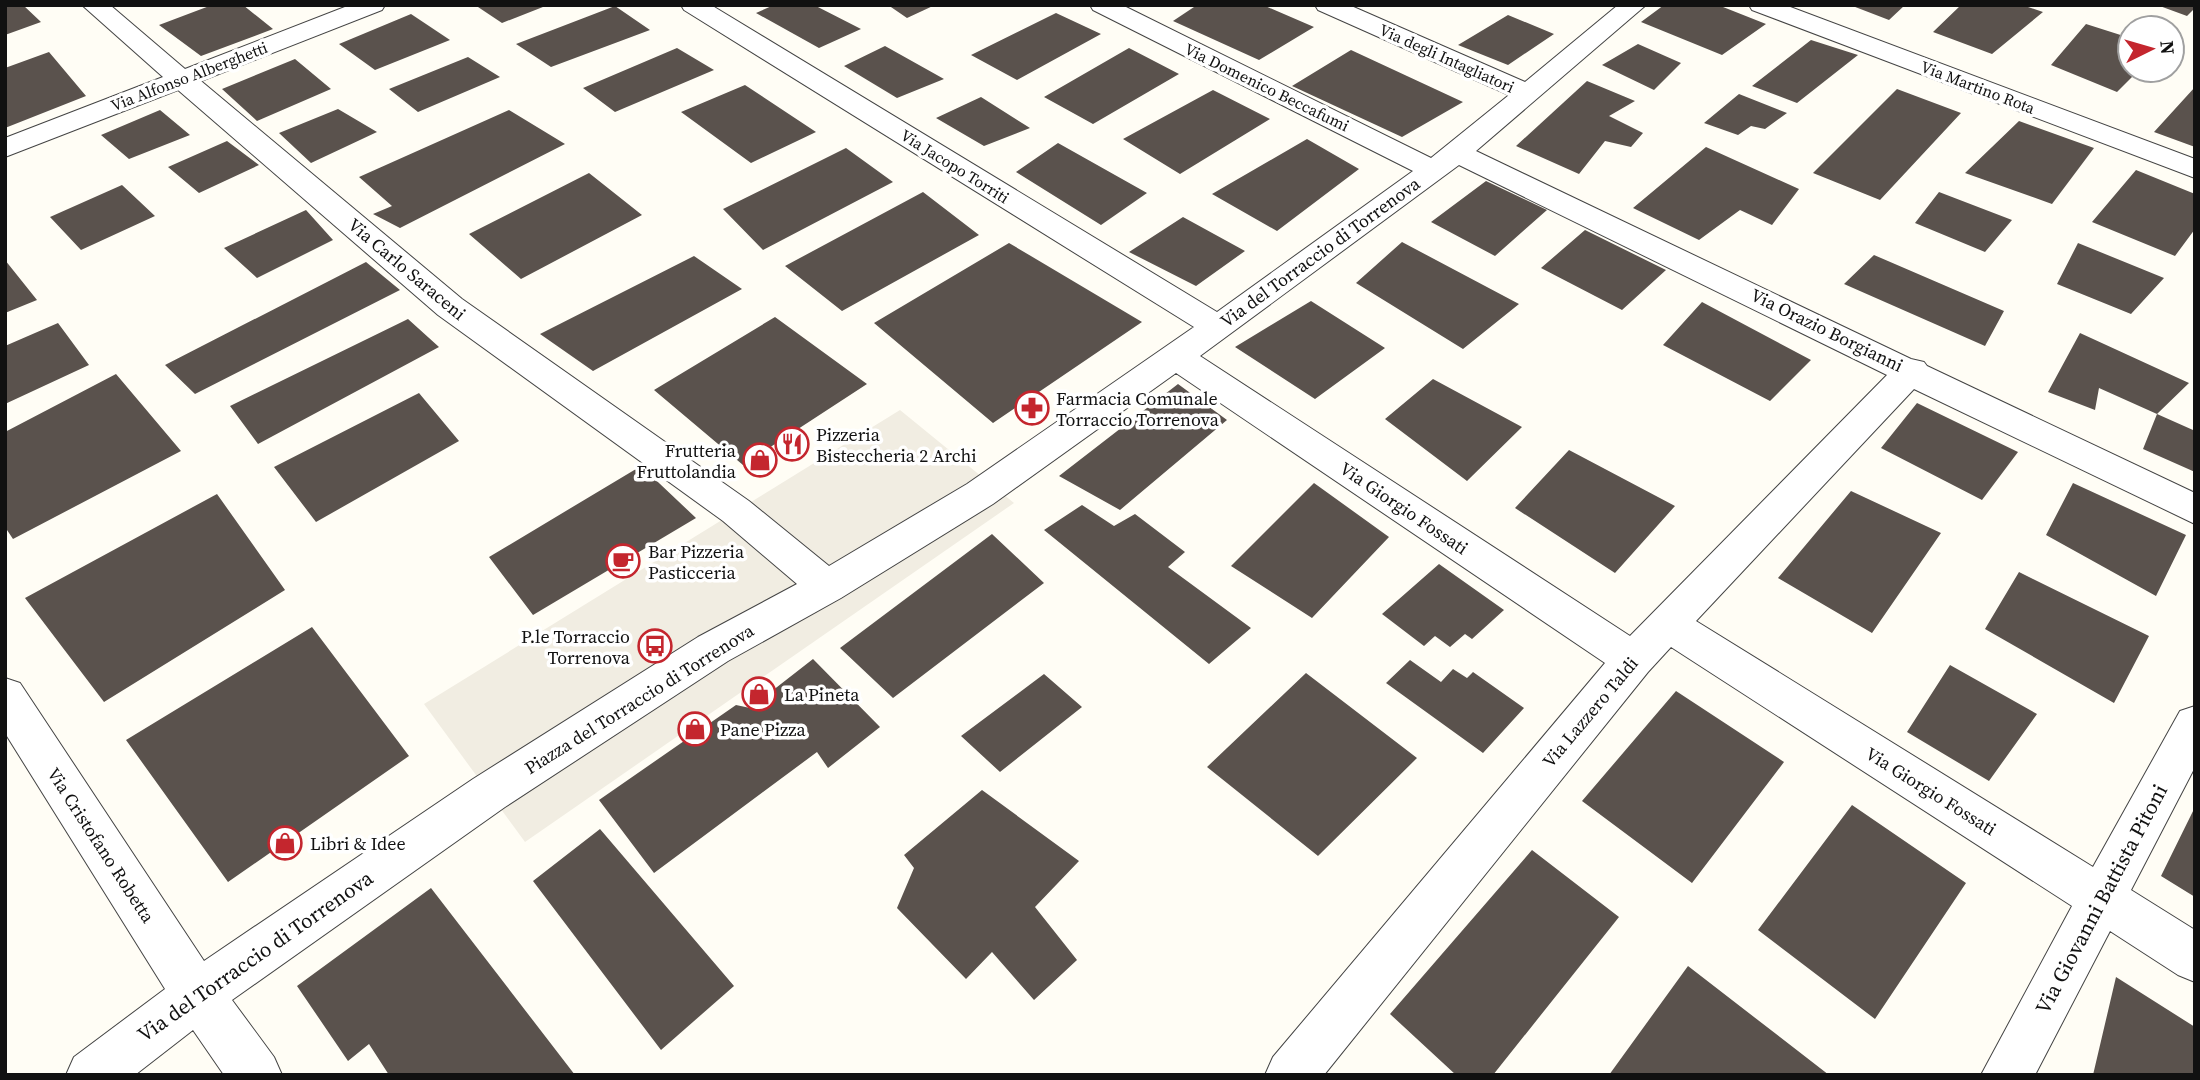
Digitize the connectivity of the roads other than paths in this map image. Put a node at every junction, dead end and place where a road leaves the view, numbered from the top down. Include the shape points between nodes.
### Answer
1 (94, 5) edge
2 (373, 5) edge
3 (693, 5) edge
4 (1102, 5) edge
5 (1327, 5) edge
6 (1634, 5) edge
7 (1760, 5) edge
8 (181, 79) junction
9 (1529, 94) junction
10 (5, 148) edge
11 (1445, 161) junction
12 (2195, 169) edge
13 (1218, 327) junction
14 (1175, 356) junction
15 (1912, 370) junction
16 (994, 484) joint
17 (2195, 510) edge
18 (827, 587) junction
19 (1668, 624) junction
20 (1633, 660) junction
21 (10, 713) edge
22 (2195, 724) edge
23 (489, 793) joint
24 (2102, 899) junction
25 (2195, 958) edge
26 (197, 994) junction
27 (1306, 1069) edge
28 (92, 1075) edge
29 (256, 1075) edge
30 (2007, 1075) edge

1 - 8 street, Via Carlo Saraceni
2 - 8 street, Via Alfonso Alberghetti
3 - 13 street, Via Jacopo Torriti
4 - 11 street, Via Domenico Beccafumi
5 - 9 street, Via degli Intagliatori
6 - 9 street, Via del Torraccio di Torrenova
7 - 12 street, Via Martino Rota
8 - 10 street, Via Alfonso Alberghetti
8 - 18 street, Via Carlo Saraceni via 450,307 736,511
9 - 11 street, Via del Torraccio di Torrenova
11 - 13 street, Via del Torraccio di Torrenova
11 - 15 street, Via Orazio Borgianni
13 - 14 street, Via del Torraccio di Torrenova
14 - 16 street, Via del Torraccio di Torrenova
14 - 20 street, Via Giorgio Fossati
15 - 17 street, Via Orazio Borgianni
15 - 19 street, Via Lazzero Taldi
16 - 18 street, Piazza del Torraccio di Torrenova
18 - 23 street, Piazza del Torraccio di Torrenova via 713,649
19 - 20 street, Via Lazzero Taldi
19 - 24 street, Via Giorgio Fossati
20 - 27 street, Via Lazzero Taldi
21 - 26 street, Via Cristofano Robetta
22 - 24 street, Via Giovanni Battista Pitoni
23 - 26 street, Via del Torraccio di Torrenova
24 - 25 street, Via Giorgio Fossati
24 - 30 street, Via Giovanni Battista Pitoni
26 - 28 street, Via del Torraccio di Torrenova
26 - 29 street, Via Cristofano Robetta

